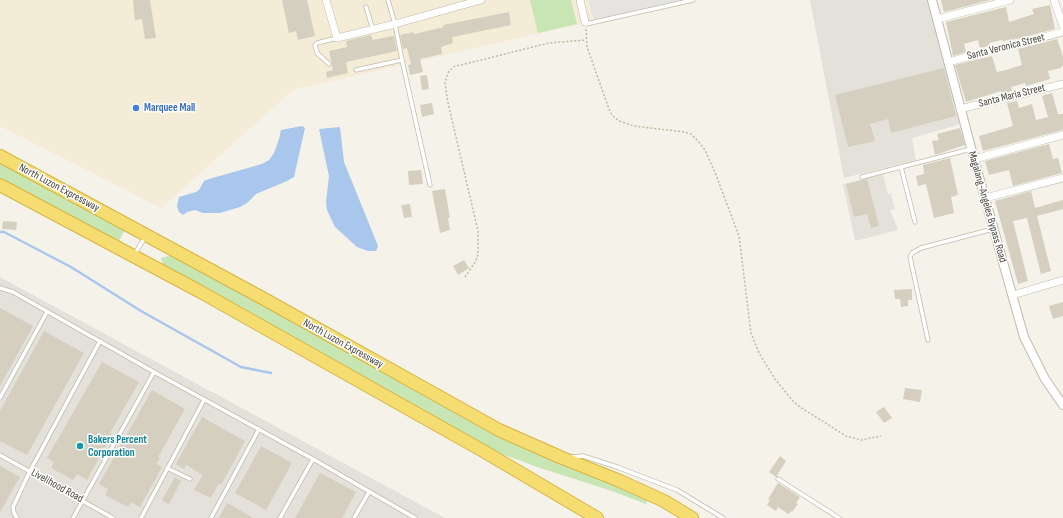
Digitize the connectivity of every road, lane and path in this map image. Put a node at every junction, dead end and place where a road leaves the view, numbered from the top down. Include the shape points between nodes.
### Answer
1 (326, 0) edge
2 (388, 0) edge
3 (481, 0) edge
4 (580, 0) edge
5 (693, 0) edge
6 (932, 0) edge
7 (1010, 0) edge
8 (1054, 0) edge
9 (366, 7) dead end
10 (937, 19) junction
11 (586, 23) junction
12 (395, 24) junction
13 (1063, 26) edge
14 (373, 30) junction
15 (1063, 32) edge
16 (337, 38) junction
17 (586, 40) junction
18 (402, 60) junction
19 (948, 62) junction
20 (329, 64) dead end
21 (356, 70) dead end
22 (1063, 84) edge
23 (960, 109) junction
24 (1063, 135) edge
25 (971, 149) junction
26 (0, 156) edge
27 (974, 160) junction
28 (901, 167) junction
29 (862, 178) dead end
30 (1063, 178) edge
31 (0, 185) edge
32 (430, 185) dead end
33 (985, 198) junction
34 (915, 222) dead end
35 (993, 229) junction
36 (146, 235) junction
37 (134, 256) junction
38 (465, 277) dead end
39 (1063, 280) edge
40 (0, 288) edge
41 (1013, 295) junction
42 (47, 312) junction
43 (928, 340) dead end
44 (100, 341) junction
45 (154, 372) junction
46 (0, 398) edge
47 (204, 400) junction
48 (1063, 405) edge
49 (259, 429) junction
50 (881, 436) dead end
51 (0, 455) edge
52 (560, 457) junction
53 (313, 459) junction
54 (167, 468) junction
55 (30, 472) junction
56 (778, 479) dead end
57 (190, 480) dead end
58 (369, 492) junction
59 (83, 500) junction
60 (17, 518) edge
61 (73, 518) edge
62 (113, 518) edge
63 (141, 518) edge
64 (211, 518) edge
65 (280, 518) edge
66 (354, 518) edge
67 (415, 518) edge
68 (597, 518) edge
69 (692, 518) edge
70 (723, 518) edge
71 (838, 518) edge

1 - 16 street
2 - 12 lane
3 - 12 street
4 - 11 street
5 - 11 lane
6 - 10 street, Magalang-Angeles Bypass Road
7 - 10 street
8 - 13 street
9 - 14 lane
10 - 19 street, Magalang-Angeles Bypass Road
11 - 17 path
12 - 14 street
12 - 18 lane
14 - 16 street
15 - 19 street, Santa Veronica Street
16 - 20 lane via 315,45 317,53
17 - 38 path via 549,43 455,66 449,71 445,82 449,111 478,231 478,254
17 - 50 path via 612,115 619,121 634,126 691,134 705,150 739,236 752,338 775,379 800,407 846,436 861,440
18 - 21 lane
18 - 32 lane
19 - 23 street, Magalang-Angeles Bypass Road
22 - 23 street, Santa Maria Street
23 - 25 street, Magalang-Angeles Bypass Road
24 - 27 street
25 - 27 street, Magalang-Angeles Bypass Road
25 - 28 lane
26 - 36 highway, North Luzon Expressway
27 - 33 street, Magalang-Angeles Bypass Road
28 - 29 lane
28 - 34 lane
30 - 33 street
31 - 37 highway
33 - 35 street, Magalang-Angeles Bypass Road
35 - 41 street, Magalang-Angeles Bypass Road
35 - 43 lane via 920,248 912,253 910,257
36 - 37 lane
36 - 52 highway, North Luzon Expressway via 499,430
37 - 68 highway via 337,368
39 - 41 street
40 - 42 lane via 13,292
41 - 48 street, Magalang-Angeles Bypass Road via 1024,337 1045,379
42 - 44 lane
42 - 46 lane
44 - 45 lane
44 - 55 lane
45 - 47 lane
45 - 59 lane
47 - 49 lane
47 - 54 lane
49 - 53 lane
49 - 64 lane
51 - 55 lane, Livelihood Road
52 - 69 highway, North Luzon Expressway via 664,501
52 - 70 lane via 583,456 617,467 676,490
53 - 58 lane
53 - 65 lane
54 - 57 lane
54 - 63 lane
55 - 59 lane, Livelihood Road
55 - 60 lane via 14,507
56 - 71 lane
58 - 66 lane
58 - 67 lane
59 - 61 lane
59 - 62 lane, Livelihood Road

